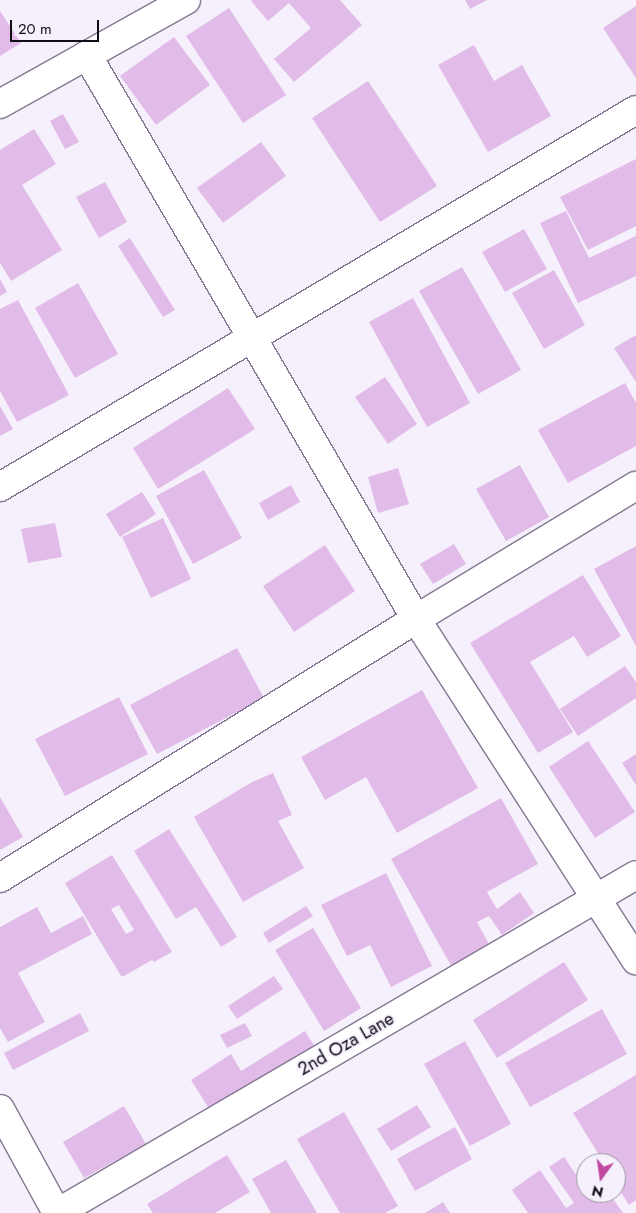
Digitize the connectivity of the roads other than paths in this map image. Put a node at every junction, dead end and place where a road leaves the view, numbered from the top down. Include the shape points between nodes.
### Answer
1 (186, 0) edge
2 (87, 55) junction
3 (0, 104) edge
4 (636, 110) edge
5 (252, 336) junction
6 (636, 486) edge
7 (0, 487) edge
8 (416, 619) junction
9 (636, 875) edge
10 (0, 878) edge
11 (598, 898) junction
12 (636, 960) edge
13 (0, 1109) edge
14 (57, 1213) edge

1 - 2 street
2 - 3 street
2 - 5 street
4 - 5 street
5 - 7 street
5 - 8 street
6 - 8 street
8 - 10 street
8 - 11 street
9 - 11 street, 2nd Oza Lane
11 - 12 street
11 - 14 street, 2nd Oza Lane
13 - 14 street

